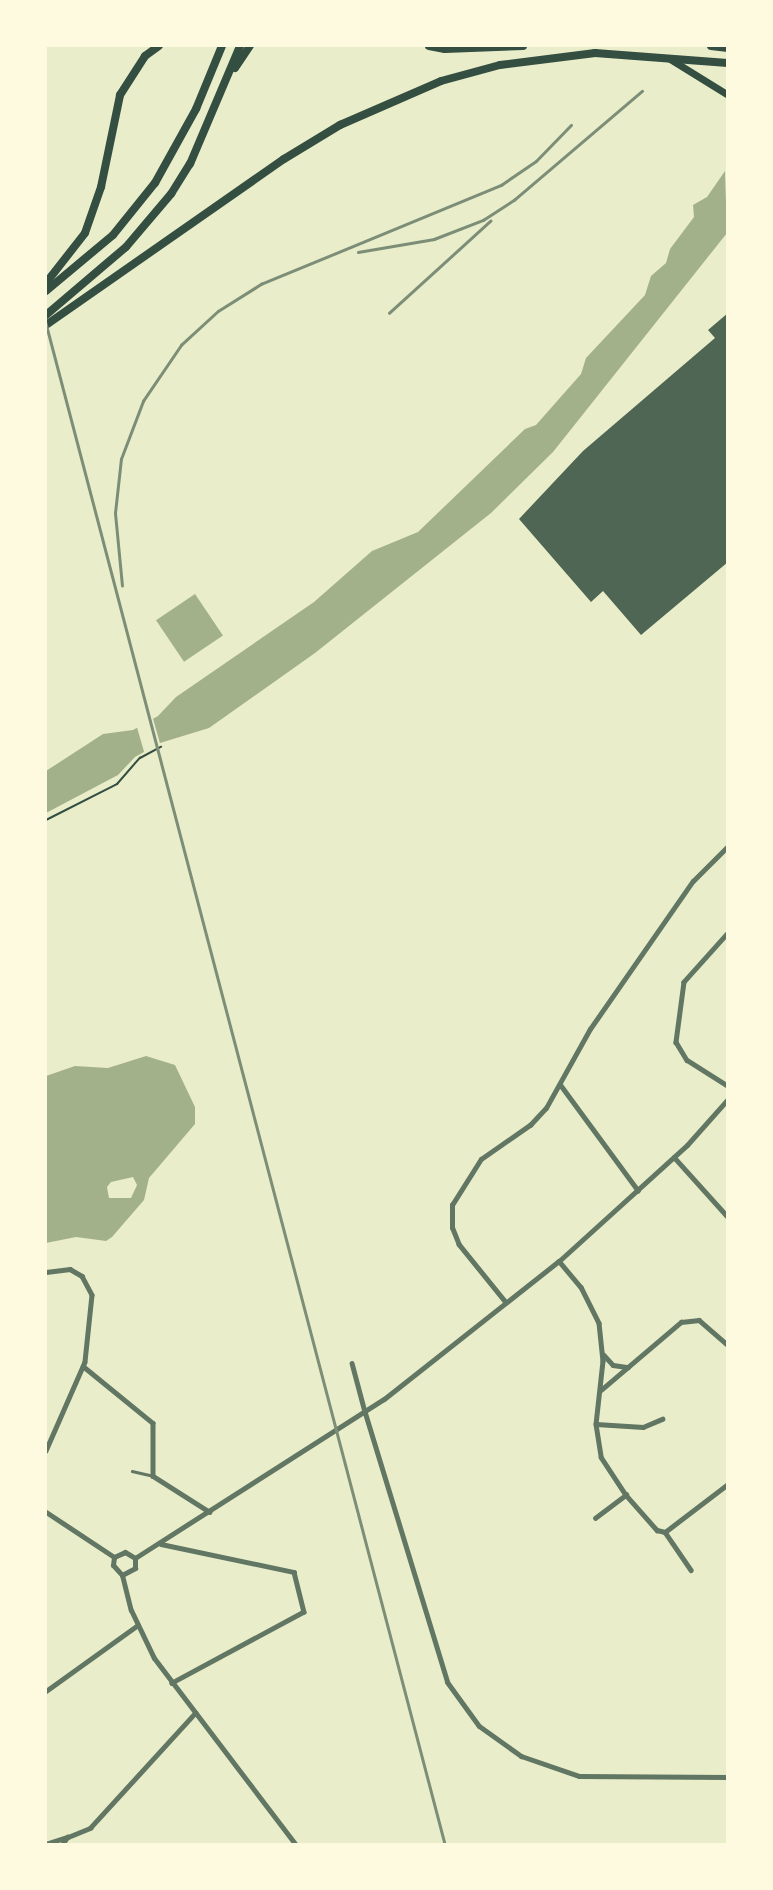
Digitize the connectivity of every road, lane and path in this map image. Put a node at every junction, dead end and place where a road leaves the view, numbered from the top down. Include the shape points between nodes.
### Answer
1 (159, 46) edge
2 (222, 46) edge
3 (240, 46) edge
4 (250, 46) edge
5 (429, 46) edge
6 (523, 46) edge
7 (711, 46) edge
8 (727, 48) edge
9 (664, 55) junction
10 (727, 63) edge
11 (226, 82) junction
12 (727, 95) edge
13 (46, 283) edge
14 (46, 291) edge
15 (46, 315) edge
16 (46, 325) edge
17 (161, 747) dead end
18 (46, 820) edge
19 (727, 847) edge
20 (727, 933) edge
21 (560, 1084) junction
22 (727, 1086) edge
23 (727, 1099) edge
24 (674, 1157) junction
25 (638, 1190) junction
26 (727, 1217) edge
27 (559, 1261) junction
28 (46, 1272) edge
29 (507, 1303) junction
30 (727, 1345) edge
31 (603, 1354) junction
32 (352, 1363) dead end
33 (83, 1366) junction
34 (629, 1367) junction
35 (600, 1390) junction
36 (365, 1413) junction
37 (662, 1419) dead end
38 (596, 1424) junction
39 (46, 1451) edge
40 (132, 1471) dead end
41 (153, 1476) junction
42 (727, 1484) edge
43 (626, 1495) junction
44 (46, 1512) edge
45 (210, 1513) junction
46 (595, 1518) dead end
47 (665, 1532) junction
48 (161, 1544) junction
49 (114, 1557) junction
50 (135, 1558) junction
51 (691, 1570) dead end
52 (122, 1575) junction
53 (138, 1625) junction
54 (172, 1683) junction
55 (46, 1691) edge
56 (195, 1713) junction
57 (727, 1777) edge
58 (68, 1837) junction
59 (46, 1844) edge
60 (63, 1844) edge
61 (295, 1844) edge

1 - 13 highway via 145,56 120,95 101,187 85,233
2 - 14 highway via 196,109 155,183 113,235
3 - 11 highway
4 - 11 highway
5 - 6 highway
7 - 8 highway
9 - 10 highway
9 - 12 highway
9 - 16 highway via 595,52 526,61 441,81 386,103 284,159
11 - 15 highway via 190,164 150,222
17 - 18 path via 140,758 117,784
19 - 21 street via 693,881 590,1028
20 - 22 street via 684,982 676,1042 687,1060
21 - 25 street
21 - 29 street via 538,1118 481,1159 452,1205 452,1228 459,1245
23 - 24 street
24 - 25 street
24 - 26 street
25 - 27 street
27 - 29 street
27 - 31 street via 593,1307
28 - 33 street via 70,1269 89,1286
29 - 36 street
30 - 34 street via 706,1324 693,1319 669,1331
31 - 34 street via 613,1365
31 - 35 street
32 - 36 street
33 - 39 street
33 - 41 street via 153,1423
34 - 35 street
35 - 38 street
36 - 45 street
36 - 57 street via 447,1682 479,1726 521,1756 579,1776
37 - 38 street via 643,1427
38 - 43 street via 601,1457
40 - 41 lane
41 - 45 street
42 - 47 street
43 - 46 street
43 - 47 street via 657,1530
44 - 49 street
45 - 48 street
47 - 51 street
48 - 50 street
48 - 54 street via 294,1572 304,1612
49 - 50 street via 125,1552
49 - 52 street via 114,1570
50 - 52 street via 135,1568
52 - 53 street
53 - 54 street
53 - 55 street
54 - 56 street
56 - 58 street via 90,1828
56 - 61 street
58 - 59 street
58 - 60 street

